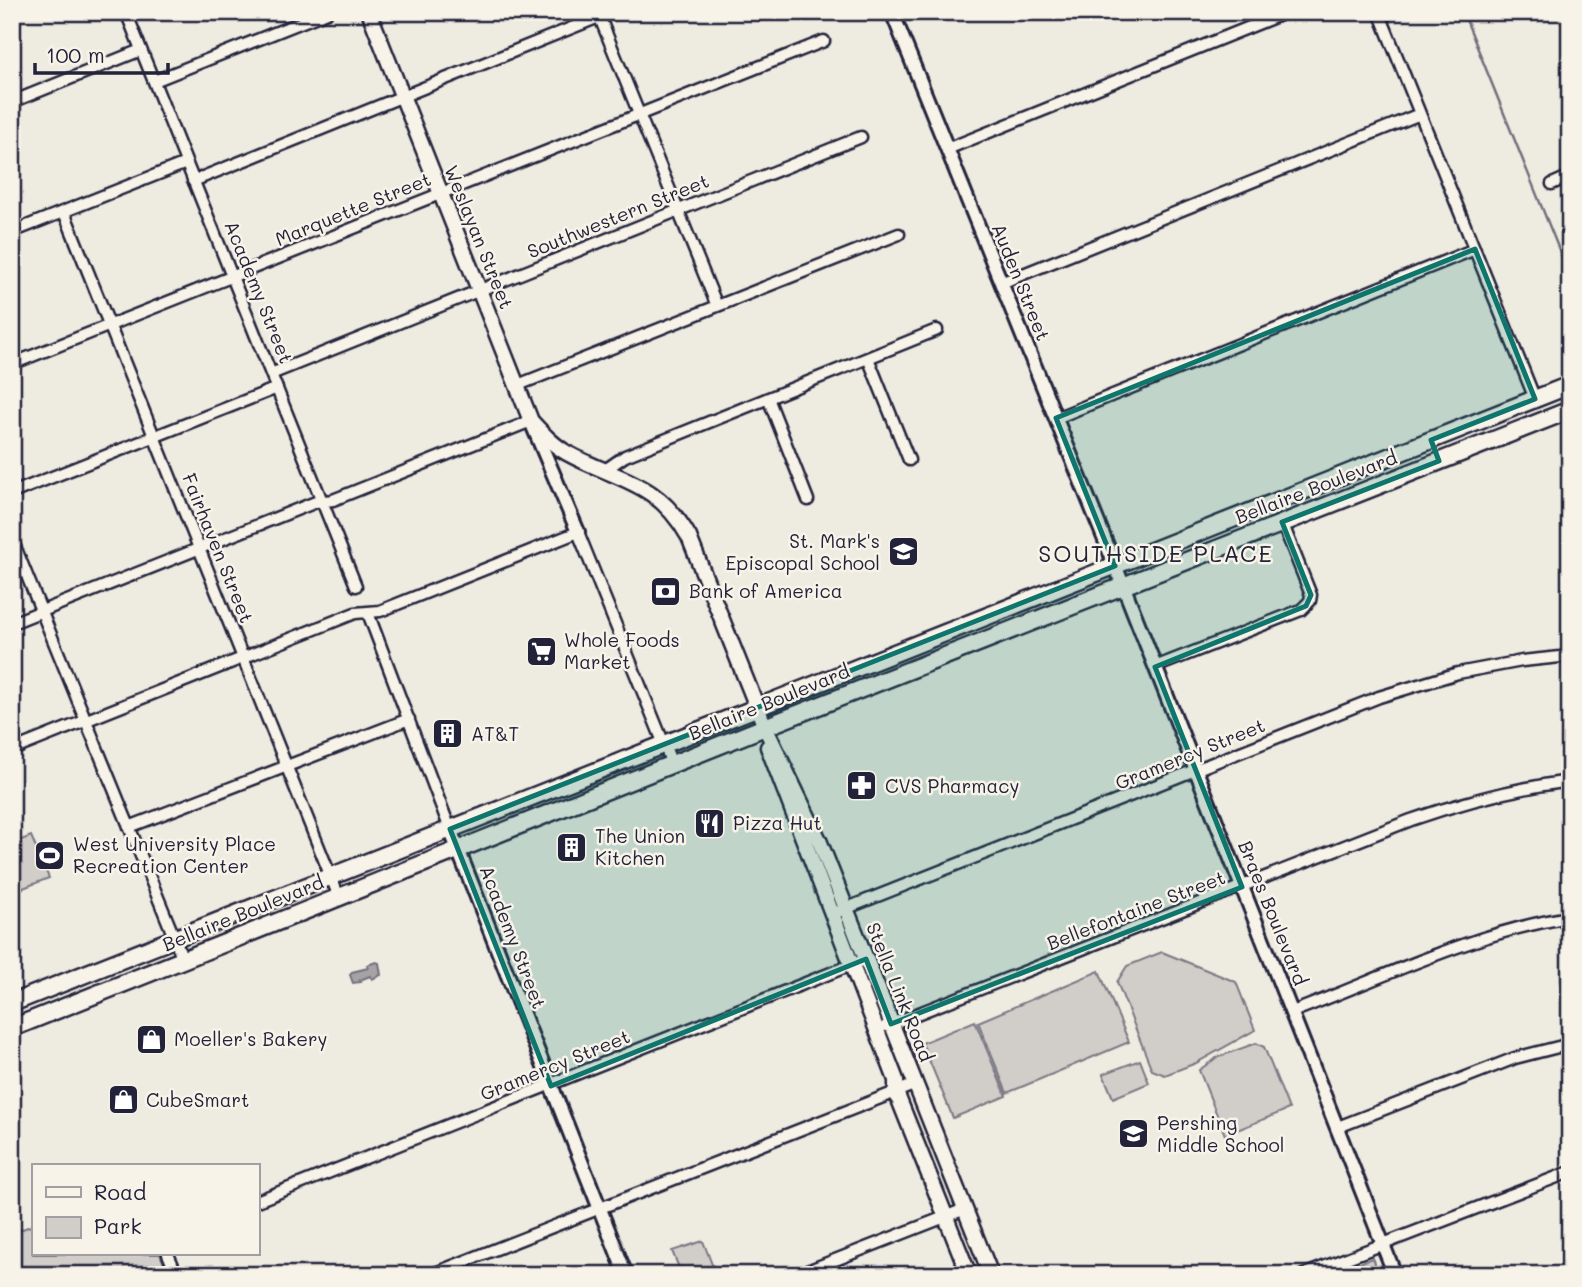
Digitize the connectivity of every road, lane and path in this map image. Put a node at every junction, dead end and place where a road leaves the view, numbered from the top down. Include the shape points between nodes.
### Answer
1 (126, 12) edge
2 (327, 12) edge
3 (369, 12) edge
4 (611, 12) edge
5 (1287, 12) edge
6 (1379, 12) edge
7 (894, 13) edge
8 (599, 15) edge
9 (824, 41) dead end
10 (141, 50) junction
11 (153, 81) junction
12 (401, 97) junction
13 (12, 103) edge
14 (640, 114) junction
15 (1420, 114) junction
16 (861, 137) dead end
17 (947, 149) junction
18 (186, 163) junction
19 (1570, 176) edge
20 (193, 181) junction
21 (1552, 184) dead end
22 (441, 193) junction
23 (678, 211) junction
24 (64, 212) junction
25 (12, 232) edge
26 (899, 234) dead end
27 (1475, 249) junction
28 (232, 276) junction
29 (1001, 283) junction
30 (481, 290) junction
31 (717, 306) junction
32 (109, 325) junction
33 (937, 330) dead end
34 (868, 358) junction
35 (12, 364) edge
36 (271, 374) junction
37 (517, 385) junction
38 (1570, 385) edge
39 (277, 388) junction
40 (768, 398) junction
41 (1535, 399) junction
42 (1570, 410) edge
43 (1056, 418) junction
44 (1543, 420) junction
45 (531, 421) junction
46 (154, 437) junction
47 (1431, 440) junction
48 (566, 453) junction
49 (909, 460) dead end
50 (1439, 461) junction
51 (605, 470) junction
52 (554, 475) junction
53 (1308, 489) junction
54 (12, 493) edge
55 (808, 500) dead end
56 (322, 502) junction
57 (1316, 509) junction
58 (1283, 522) junction
59 (578, 532) junction
60 (12, 538) edge
61 (199, 548) junction
62 (1115, 566) junction
63 (1124, 585) junction
64 (356, 586) dead end
65 (42, 611) junction
66 (368, 613) junction
67 (977, 621) junction
68 (12, 623) edge
69 (986, 639) junction
70 (1570, 656) edge
71 (243, 657) junction
72 (1156, 667) junction
73 (849, 672) junction
74 (856, 690) junction
75 (758, 709) junction
76 (409, 719) junction
77 (86, 721) junction
78 (765, 726) junction
79 (664, 746) junction
80 (12, 750) edge
81 (672, 764) junction
82 (286, 765) junction
83 (1196, 771) junction
84 (1570, 781) edge
85 (129, 827) junction
86 (450, 829) junction
87 (819, 840) junction
88 (804, 846) junction
89 (458, 850) junction
90 (331, 877) junction
91 (1242, 887) junction
92 (339, 897) junction
93 (839, 912) junction
94 (1570, 917) edge
95 (175, 939) junction
96 (183, 959) junction
97 (859, 962) junction
98 (54, 987) junction
99 (12, 1003) edge
100 (62, 1008) junction
101 (1292, 1012) junction
102 (891, 1024) junction
103 (12, 1028) edge
104 (876, 1029) junction
105 (1570, 1044) edge
106 (916, 1084) junction
107 (551, 1086) junction
108 (896, 1092) junction
109 (1338, 1127) junction
110 (1570, 1172) edge
111 (259, 1200) edge
112 (599, 1208) junction
113 (965, 1209) junction
114 (946, 1217) junction
115 (1383, 1243) junction
116 (169, 1256) edge
117 (989, 1269) edge
118 (968, 1273) edge
119 (177, 1275) edge
120 (430, 1275) edge
121 (626, 1275) edge
122 (797, 1275) edge
123 (1303, 1275) edge
124 (1395, 1275) edge

1 - 10 street, Academy Street
2 - 11 street
3 - 12 main road, Weslayan Street
4 - 8 street
5 - 17 street
6 - 15 street
7 - 17 street, Auden Street
8 - 12 street
8 - 14 street
9 - 14 street, Marquette Street
10 - 11 street, Academy Street
10 - 13 street
11 - 18 street, Academy Street
12 - 20 street
12 - 22 main road, Weslayan Street
14 - 22 street, Marquette Street
14 - 23 street
15 - 27 street
15 - 29 street
16 - 23 street, Southwestern Street
17 - 29 street, Auden Street
18 - 20 street, Academy Street
18 - 24 street
19 - 21 street
20 - 28 street, Academy Street
22 - 28 street, Marquette Street
22 - 30 main road, Weslayan Street
23 - 30 street, Southwestern Street
23 - 31 street
24 - 25 street
24 - 32 street, Fairhaven Street
26 - 31 street
27 - 41 street
27 - 43 street
28 - 32 street, Marquette Street
28 - 36 street, Academy Street
29 - 43 street, Auden Street
30 - 36 street, Southwestern Street
30 - 37 main road, Weslayan Street
31 - 37 street
32 - 35 street, Marquette Street
32 - 46 street, Fairhaven Street
33 - 34 street
34 - 40 street
34 - 49 street
36 - 39 street, Academy Street
37 - 45 main road, Weslayan Street
38 - 41 main road, Bellaire Boulevard
39 - 46 street
39 - 56 street, Academy Street
40 - 51 street via 625,456
40 - 55 street
41 - 44 main road
41 - 47 main road, Bellaire Boulevard
42 - 44 main road, Bellaire Boulevard
43 - 62 street, Auden Street
44 - 50 main road, Bellaire Boulevard
45 - 48 main road, Stella Link Road
45 - 52 street, Weslayan Street
45 - 56 street
46 - 54 street
46 - 61 street, Fairhaven Street
47 - 50 main road
47 - 53 main road, Bellaire Boulevard
48 - 51 main road, Stella Link Road
48 - 52 street
50 - 57 main road, Bellaire Boulevard
51 - 75 main road, Stella Link Road via 654,494 681,523
52 - 59 street, Weslayan Street
53 - 57 main road
53 - 62 main road, Bellaire Boulevard
56 - 61 street
56 - 64 street, Academy Street
57 - 58 main road, Bellaire Boulevard
58 - 63 main road, Bellaire Boulevard
58 - 72 street via 1311,595 1306,606
59 - 66 street
59 - 79 street, Weslayan Street
60 - 65 street
61 - 65 street
61 - 71 street, Fairhaven Street
62 - 63 street, Braes Boulevard
62 - 67 main road, Bellaire Boulevard
63 - 69 main road, Bellaire Boulevard
63 - 72 street, Braes Boulevard
65 - 68 street
65 - 77 street
66 - 71 street via 355,613
66 - 76 street, Academy Street
67 - 69 main road
67 - 73 main road, Bellaire Boulevard
69 - 74 main road, Bellaire Boulevard
70 - 83 street, Gramercy Street via 1458,673 1379,697
71 - 77 street
71 - 82 street, Fairhaven Street
72 - 83 street, Braes Boulevard
73 - 74 main road
73 - 75 main road, Bellaire Boulevard
74 - 78 main road, Bellaire Boulevard
75 - 78 main road, Stella Link Road
75 - 79 main road, Bellaire Boulevard
76 - 82 street
76 - 86 street, Academy Street
77 - 80 street
77 - 85 street
78 - 81 main road, Bellaire Boulevard
78 - 87 main road, Stella Link Road
78 - 88 main road, Stella Link Road via 767,747
79 - 81 street, Weslayan Street
79 - 86 main road, Bellaire Boulevard
81 - 89 main road, Bellaire Boulevard
82 - 85 street
82 - 90 street, Fairhaven Street
83 - 91 street, Braes Boulevard
83 - 93 street, Gramercy Street
84 - 91 street, Bellefontaine Street via 1465,802
85 - 95 street
86 - 89 street, Academy Street
86 - 90 main road, Bellaire Boulevard
87 - 88 main road
87 - 93 main road, Stella Link Road
88 - 93 main road, Stella Link Road
89 - 92 main road, Bellaire Boulevard
89 - 107 street, Academy Street
90 - 92 street, Fairhaven Street
90 - 95 main road, Bellaire Boulevard
91 - 101 street, Braes Boulevard
91 - 102 street, Bellefontaine Street
92 - 96 main road, Bellaire Boulevard
93 - 97 main road, Stella Link Road
94 - 101 street via 1495,933
95 - 96 street
95 - 98 main road, Bellaire Boulevard
96 - 100 main road, Bellaire Boulevard
97 - 102 main road, Stella Link Road
97 - 104 main road, Stella Link Road
97 - 107 street, Gramercy Street
98 - 99 main road, Bellaire Boulevard
98 - 100 main road
100 - 103 main road, Bellaire Boulevard
101 - 109 street, Braes Boulevard
102 - 104 street, Bellefontaine Street
102 - 106 main road, Stella Link Road
104 - 108 main road, Stella Link Road via 896,1080
105 - 109 street via 1515,1058
106 - 108 street
106 - 113 main road, Stella Link Road
107 - 111 street, Gramercy Street
107 - 112 street, Academy Street
108 - 112 street
108 - 114 main road, Stella Link Road
109 - 115 street, Braes Boulevard
110 - 115 street
112 - 120 street
112 - 121 street, Academy Street
113 - 114 street
113 - 117 main road, Stella Link Road
114 - 118 main road, Stella Link Road
114 - 122 street
115 - 123 street
115 - 124 street, Braes Boulevard
116 - 119 street
117 - 118 main road

